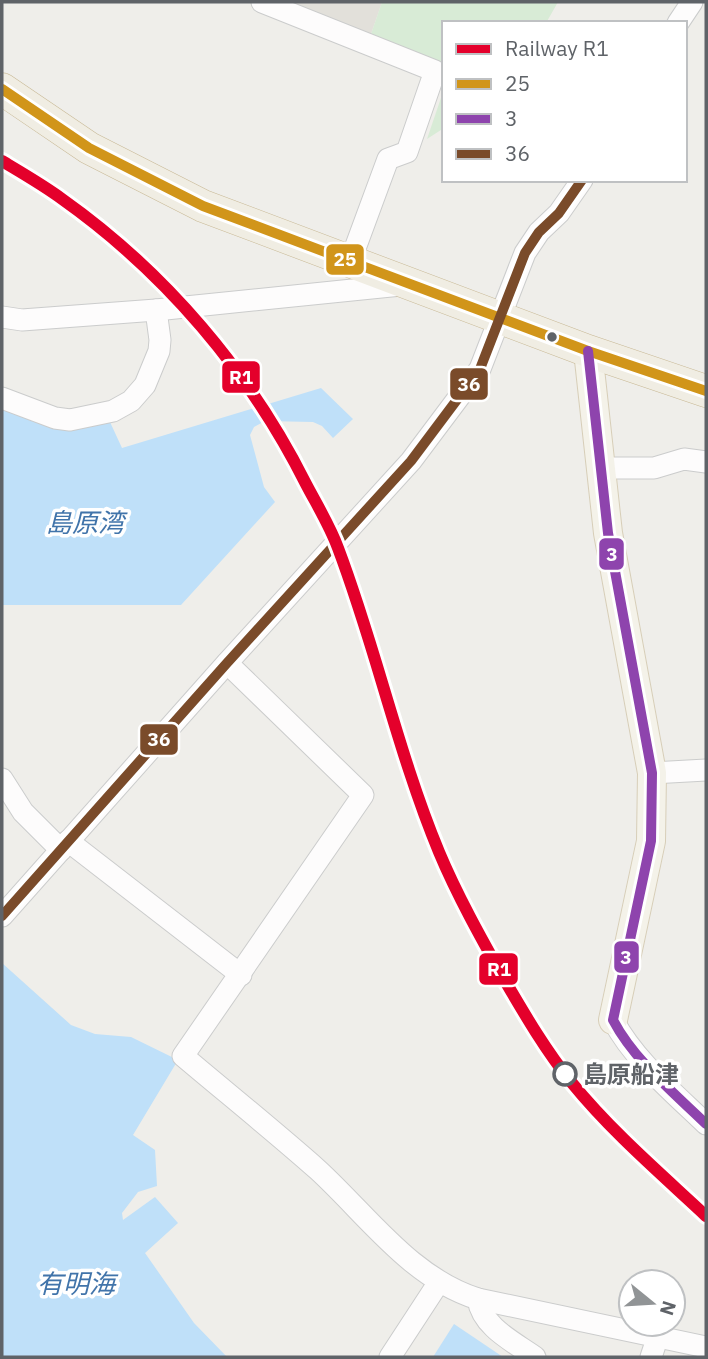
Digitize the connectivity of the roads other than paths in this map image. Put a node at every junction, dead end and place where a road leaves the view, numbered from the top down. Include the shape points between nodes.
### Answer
1 (262, 2) edge
2 (692, 2) edge
3 (679, 21) edge
4 (2, 89) edge
5 (581, 182) edge
6 (350, 261) junction
7 (410, 284) junction
8 (156, 310) junction
9 (2, 317) edge
10 (500, 318) junction
11 (588, 351) junction
12 (706, 391) edge
13 (2, 398) edge
14 (706, 461) edge
15 (601, 468) junction
16 (227, 663) junction
17 (706, 770) edge
18 (652, 773) junction
19 (2, 779) edge
20 (64, 846) junction
21 (2, 916) edge
22 (241, 975) junction
23 (613, 1020) joint
24 (706, 1124) edge
25 (439, 1282) junction
26 (478, 1299) junction
27 (617, 1328) edge
28 (657, 1338) edge
29 (667, 1338) edge
30 (706, 1347) edge
31 (390, 1357) edge
32 (535, 1357) edge
33 (651, 1357) edge

1 - 6 street via 435,71 407,152 387,159
2 - 3 street
4 - 6 highway via 89,148 203,206
5 - 10 street via 526,253
6 - 7 highway
7 - 8 street
7 - 10 highway
8 - 9 street via 22,320
8 - 13 street via 159,351 145,385 131,401 113,411 70,420
10 - 11 highway
10 - 16 street via 480,369 411,461
11 - 12 highway
11 - 15 main road
14 - 15 street via 684,458 653,468
15 - 18 main road
16 - 20 street
16 - 22 street via 363,795
17 - 18 street
18 - 23 main road via 651,841
19 - 20 street via 23,812
20 - 21 street
20 - 22 street
22 - 25 street via 183,1056 318,1171 396,1249
23 - 24 street via 668,1087
25 - 26 street
25 - 31 street
26 - 27 street
26 - 32 street via 480,1312 491,1325
28 - 33 street
29 - 30 street

